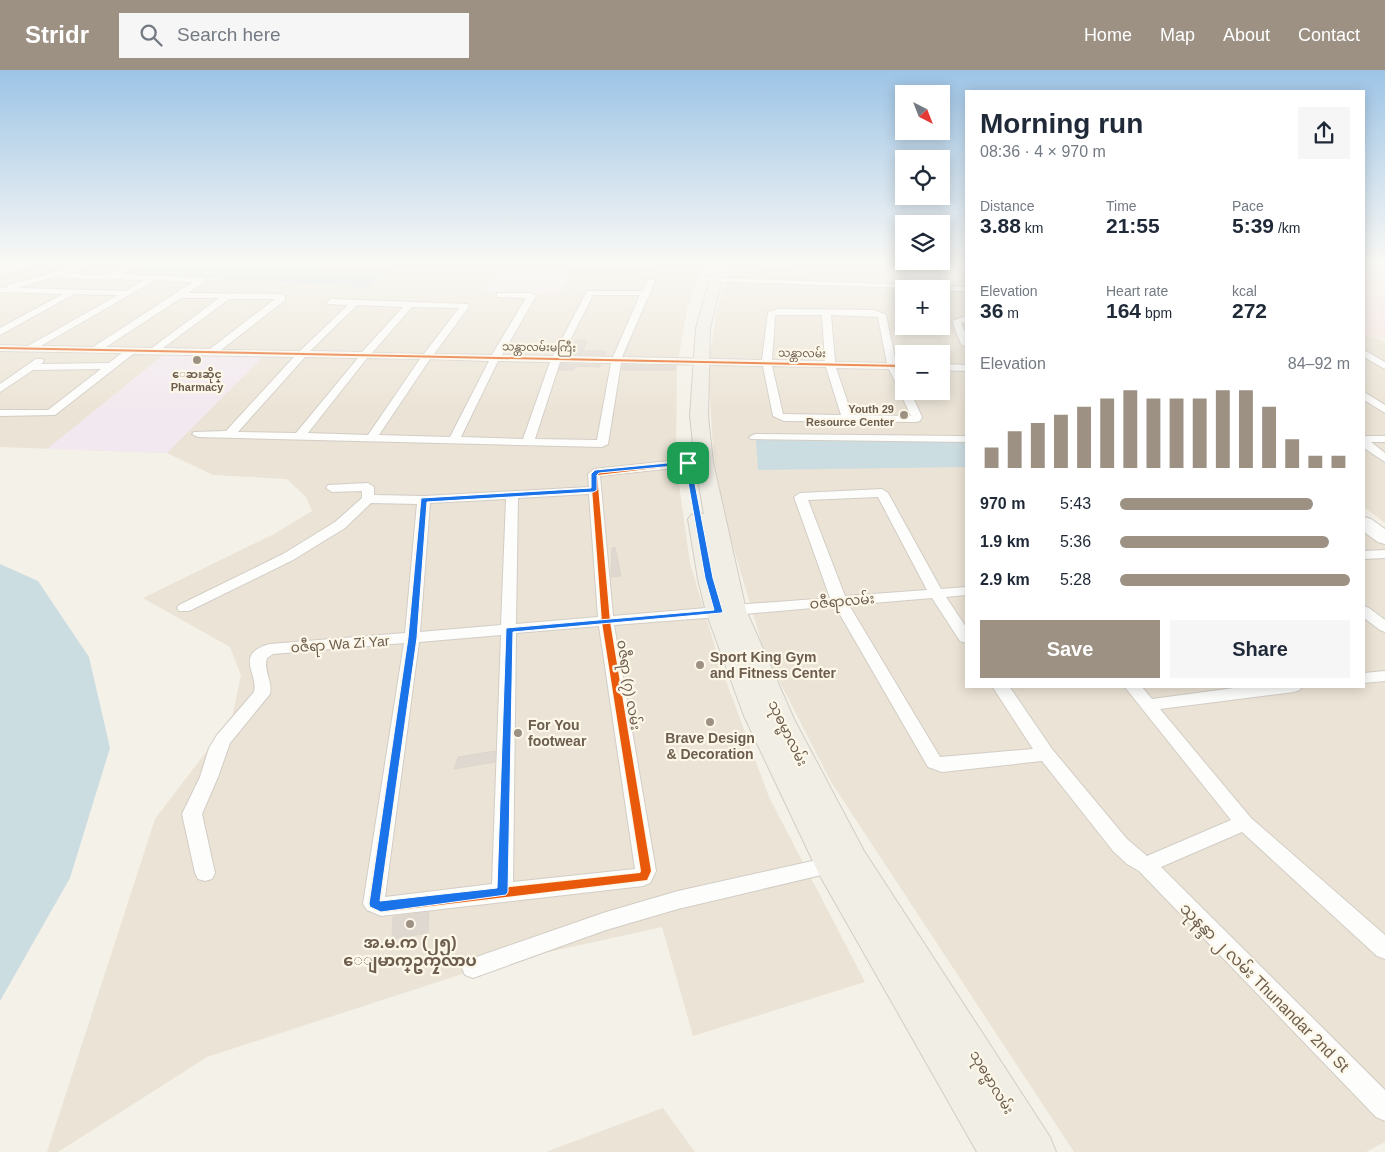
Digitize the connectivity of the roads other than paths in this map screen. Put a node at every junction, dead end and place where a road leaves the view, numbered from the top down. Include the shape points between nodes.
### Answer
1 (32, 314) edge
2 (90, 314) edge
3 (150, 314) edge
4 (203, 314) edge
5 (261, 314) edge
6 (342, 314) edge
7 (401, 314) edge
8 (459, 314) edge
9 (521, 314) edge
10 (579, 314) edge
11 (636, 314) edge
12 (696, 314) edge
13 (773, 314) edge
14 (826, 314) edge
15 (880, 314) edge
16 (965, 318) edge
17 (0, 320) edge
18 (22, 320) junction
19 (0, 332) edge
20 (965, 342) edge
21 (0, 348) edge
22 (30, 348) junction
23 (57, 349) junction
24 (94, 350) junction
25 (132, 350) junction
26 (154, 351) junction
27 (212, 352) junction
28 (302, 354) junction
29 (1365, 354) edge
30 (365, 355) junction
31 (428, 356) junction
32 (495, 358) junction
33 (556, 359) junction
34 (616, 360) junction
35 (694, 362) junction
36 (767, 364) junction
37 (830, 364) junction
38 (111, 366) junction
39 (892, 366) junction
40 (1385, 366) edge
41 (950, 367) edge
42 (31, 368) junction
43 (965, 368) edge
44 (895, 372) edge
45 (0, 389) edge
46 (1365, 396) edge
47 (909, 400) edge
48 (1385, 410) edge
49 (0, 413) edge
50 (847, 418) junction
51 (198, 434) dead end
52 (230, 434) junction
53 (300, 436) junction
54 (372, 437) junction
55 (755, 437) dead end
56 (965, 438) edge
57 (1365, 439) edge
58 (1385, 439) edge
59 (454, 440) junction
60 (528, 442) junction
61 (1365, 444) edge
62 (1385, 458) edge
63 (688, 463) junction
64 (332, 488) dead end
65 (594, 490) junction
66 (512, 494) junction
67 (368, 499) junction
68 (424, 500) junction
69 (1365, 524) edge
70 (1385, 538) edge
71 (1385, 554) edge
72 (1365, 555) edge
73 (965, 591) edge
74 (936, 593) junction
75 (839, 601) junction
76 (184, 608) dead end
77 (726, 611) junction
78 (1365, 612) edge
79 (606, 622) junction
80 (1385, 627) edge
81 (508, 630) junction
82 (965, 636) edge
83 (412, 638) junction
84 (1385, 676) edge
85 (1365, 678) edge
86 (1001, 688) edge
87 (1134, 688) edge
88 (1262, 688) edge
89 (1246, 689) edge
90 (1148, 705) junction
91 (1046, 754) junction
92 (1244, 823) junction
93 (830, 865) junction
94 (1146, 865) junction
95 (205, 873) dead end
96 (502, 892) junction
97 (1385, 949) edge
98 (473, 968) dead end
99 (912, 979) junction
100 (944, 1031) junction
101 (1385, 1108) edge
102 (1000, 1152) edge
103 (1035, 1152) edge

1 - 18 street
2 - 22 street
3 - 24 street
4 - 26 street
5 - 27 street
6 - 28 street
7 - 30 street
8 - 31 street
9 - 32 street
10 - 33 street
11 - 34 street
12 - 35 main road, သုဓမ္မာလမ်း
13 - 36 street
14 - 37 street
15 - 39 street
16 - 20 street via 956,321
17 - 18 street
18 - 19 street
21 - 22 street, သန္တာလမ်းမကြီး
22 - 23 street, သန္တာလမ်းမကြီး
23 - 24 street, သန္တာလမ်းမကြီး
23 - 42 street
24 - 25 street, သန္တာလမ်းမကြီး
25 - 26 street, သန္တာလမ်းမကြီး
25 - 38 street
26 - 27 street, သန္တာလမ်းမကြီး
27 - 28 street, သန္တာလမ်းမကြီး
28 - 30 street, သန္တာလမ်းမကြီး
28 - 52 street
29 - 40 street
30 - 31 street, သန္တာလမ်းမကြီး
30 - 53 street
31 - 32 street, သန္တာလမ်းမကြီး
31 - 54 street
32 - 33 street, သန္တာလမ်းမကြီး
32 - 59 street
33 - 34 street, သန္တာလမ်းမကြီး
33 - 60 street
34 - 35 street, သန္တာလမ်းမကြီး
34 - 60 street via 602,444
35 - 36 street, သန္တာလမ်း
35 - 63 main road, သုဓမ္မာလမ်း via 684,415
35 - 77 main road, သုဓမ္မာလမ်း via 704,462
36 - 37 street, သန္တာလမ်း
36 - 50 street via 778,416
37 - 39 street, သန္တာလမ်း
37 - 50 street
38 - 42 street
38 - 49 street via 50,413
39 - 44 street
41 - 43 street
42 - 45 street
46 - 48 street
47 - 50 street via 918,417 916,419
51 - 52 street
52 - 53 street
53 - 54 street
54 - 59 street
55 - 56 street
57 - 58 street
59 - 60 street
61 - 62 street
63 - 65 street, ၀ဇီရာ (၇) လမ်း via 594,473
63 - 77 main road, သုဓမ္မာလမ်း via 709,578
64 - 67 street via 368,487
65 - 66 street
65 - 79 street, ၀ဇီရာ (၇) လမ်း
66 - 68 street
66 - 81 street
67 - 68 street
67 - 76 street via 340,525 288,557
68 - 83 street
69 - 70 street
71 - 72 street
73 - 74 street, ဝဇီရာလမ်း
74 - 75 street, ဝဇီရာလမ်း
74 - 75 street via 882,493 800,497
74 - 82 street
75 - 77 street, ဝဇီရာလမ်း
75 - 91 street via 934,762
77 - 79 street, ၀ဇီရာ Wa Zi Yar
77 - 93 main road, သုဓမ္မာလမ်း via 758,716
77 - 99 main road, သုဓမ္မာလမ်း
78 - 80 street
79 - 81 street, ၀ဇီရာ Wa Zi Yar
79 - 96 street, ၀ဇီရာ (၇) လမ်း via 646,871 643,877
81 - 83 street, ၀ဇီရာ Wa Zi Yar
81 - 96 street
83 - 95 street, ၀ဇီရာ Wa Zi Yar via 270,649 259,655 257,674 264,686 262,694 218,748 192,814
83 - 96 street via 374,904 381,907
84 - 85 street
86 - 91 street, သုနန္ဒာ ၂ လမ်း Thunandar 2nd St
87 - 90 street
88 - 89 street
89 - 90 street
90 - 92 street
91 - 94 street, သုနန္ဒာ ၂ လမ်း Thunandar 2nd St via 1120,845
92 - 94 street
92 - 97 street
93 - 98 street via 678,900 606,921
93 - 99 main road, သုဓမ္မာလမ်း
94 - 101 street, သုနန္ဒာ ၂ လမ်း Thunandar 2nd St
99 - 100 main road, သုဓမ္မာလမ်း
100 - 102 main road, သုဓမ္မာလမ်း
100 - 103 main road, သုဓမ္မာလမ်း

